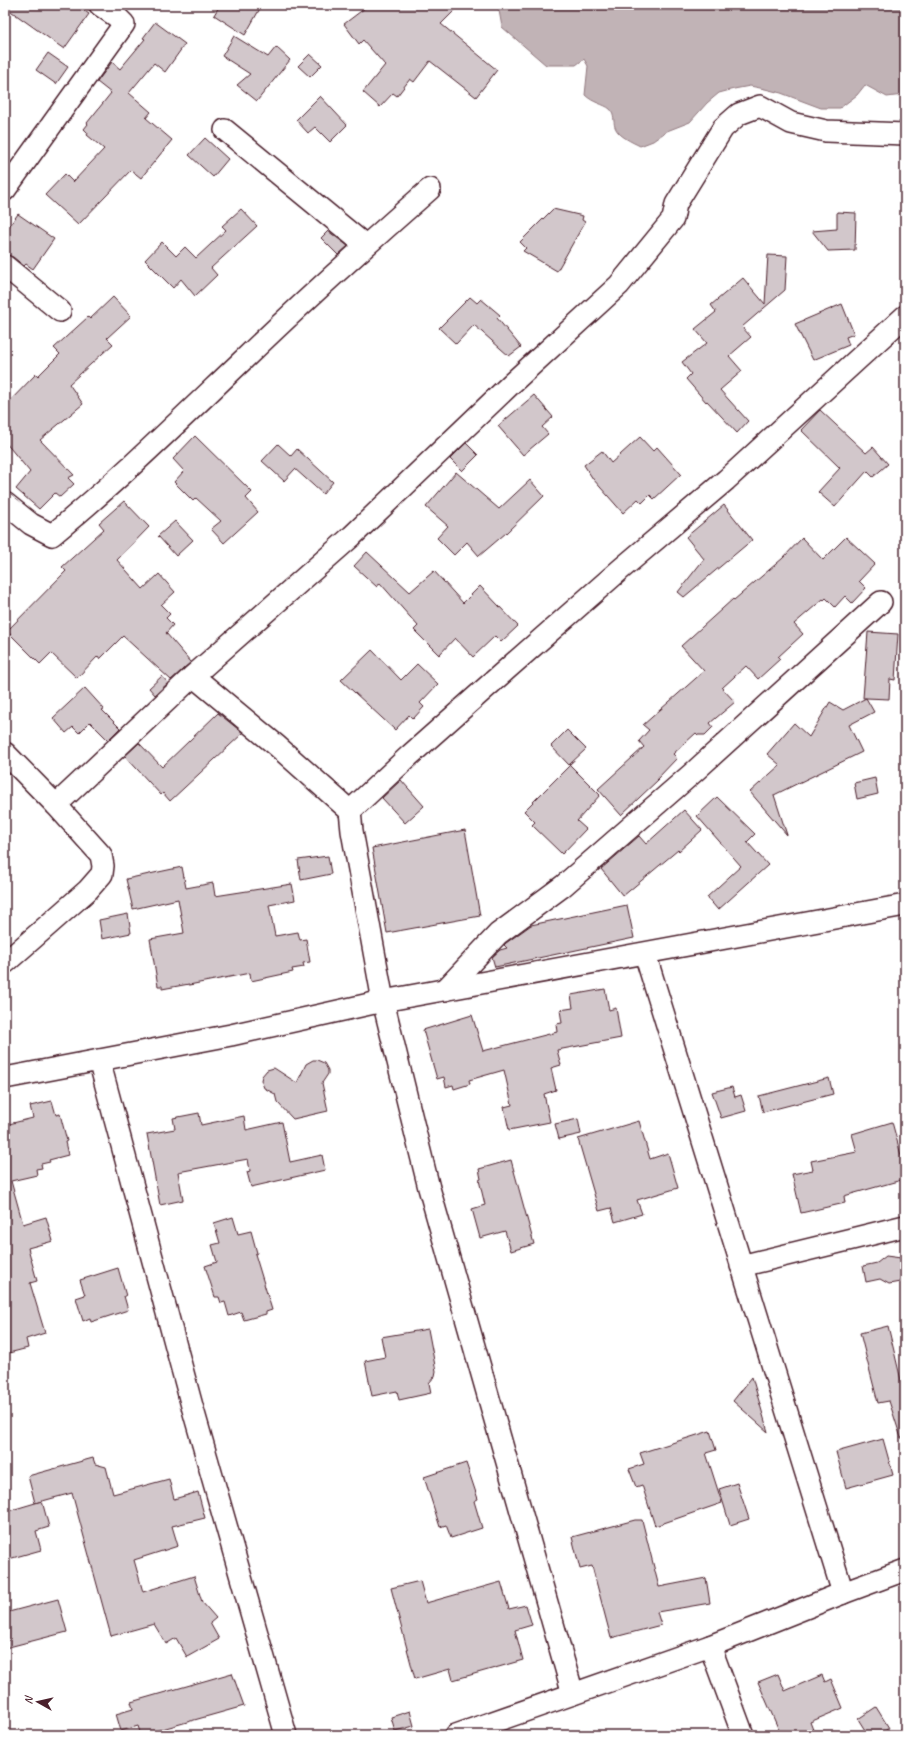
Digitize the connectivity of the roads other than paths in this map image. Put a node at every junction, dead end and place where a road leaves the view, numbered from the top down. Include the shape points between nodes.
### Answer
1 (100, 5) edge
2 (225, 130) dead end
3 (905, 134) edge
4 (430, 189) dead end
5 (5, 190) edge
6 (365, 245) junction
7 (5, 266) edge
8 (60, 310) dead end
9 (905, 316) edge
10 (5, 503) edge
11 (881, 602) dead end
12 (193, 676) junction
13 (5, 753) edge
14 (56, 805) junction
15 (350, 811) junction
16 (905, 905) edge
17 (645, 954) junction
18 (5, 963) edge
19 (445, 990) junction
20 (383, 1001) junction
21 (99, 1060) junction
22 (5, 1078) edge
23 (905, 1226) edge
24 (741, 1266) junction
25 (905, 1570) edge
26 (843, 1593) junction
27 (710, 1646) junction
28 (573, 1694) junction
29 (286, 1735) edge
30 (456, 1735) edge
31 (743, 1735) edge

1 - 5 street via 124,24
2 - 6 street
3 - 12 street via 826,132 791,123 760,106 739,114 719,134 676,204 673,219 619,285 505,389 352,536
4 - 6 street
6 - 10 street via 166,434 52,535 31,524
7 - 8 street
9 - 15 street via 726,480 547,634
11 - 19 street via 695,771 563,886 498,934
12 - 14 street
12 - 15 street
13 - 14 street
14 - 18 street via 101,855 102,874 88,890
15 - 20 street
16 - 17 street
17 - 19 street
17 - 24 street
19 - 20 street
20 - 21 street via 231,1035
20 - 28 street via 429,1188
21 - 22 street
21 - 29 street via 192,1406
23 - 24 street
24 - 26 street
25 - 26 street
26 - 27 street
27 - 28 street
27 - 31 street
28 - 30 street

